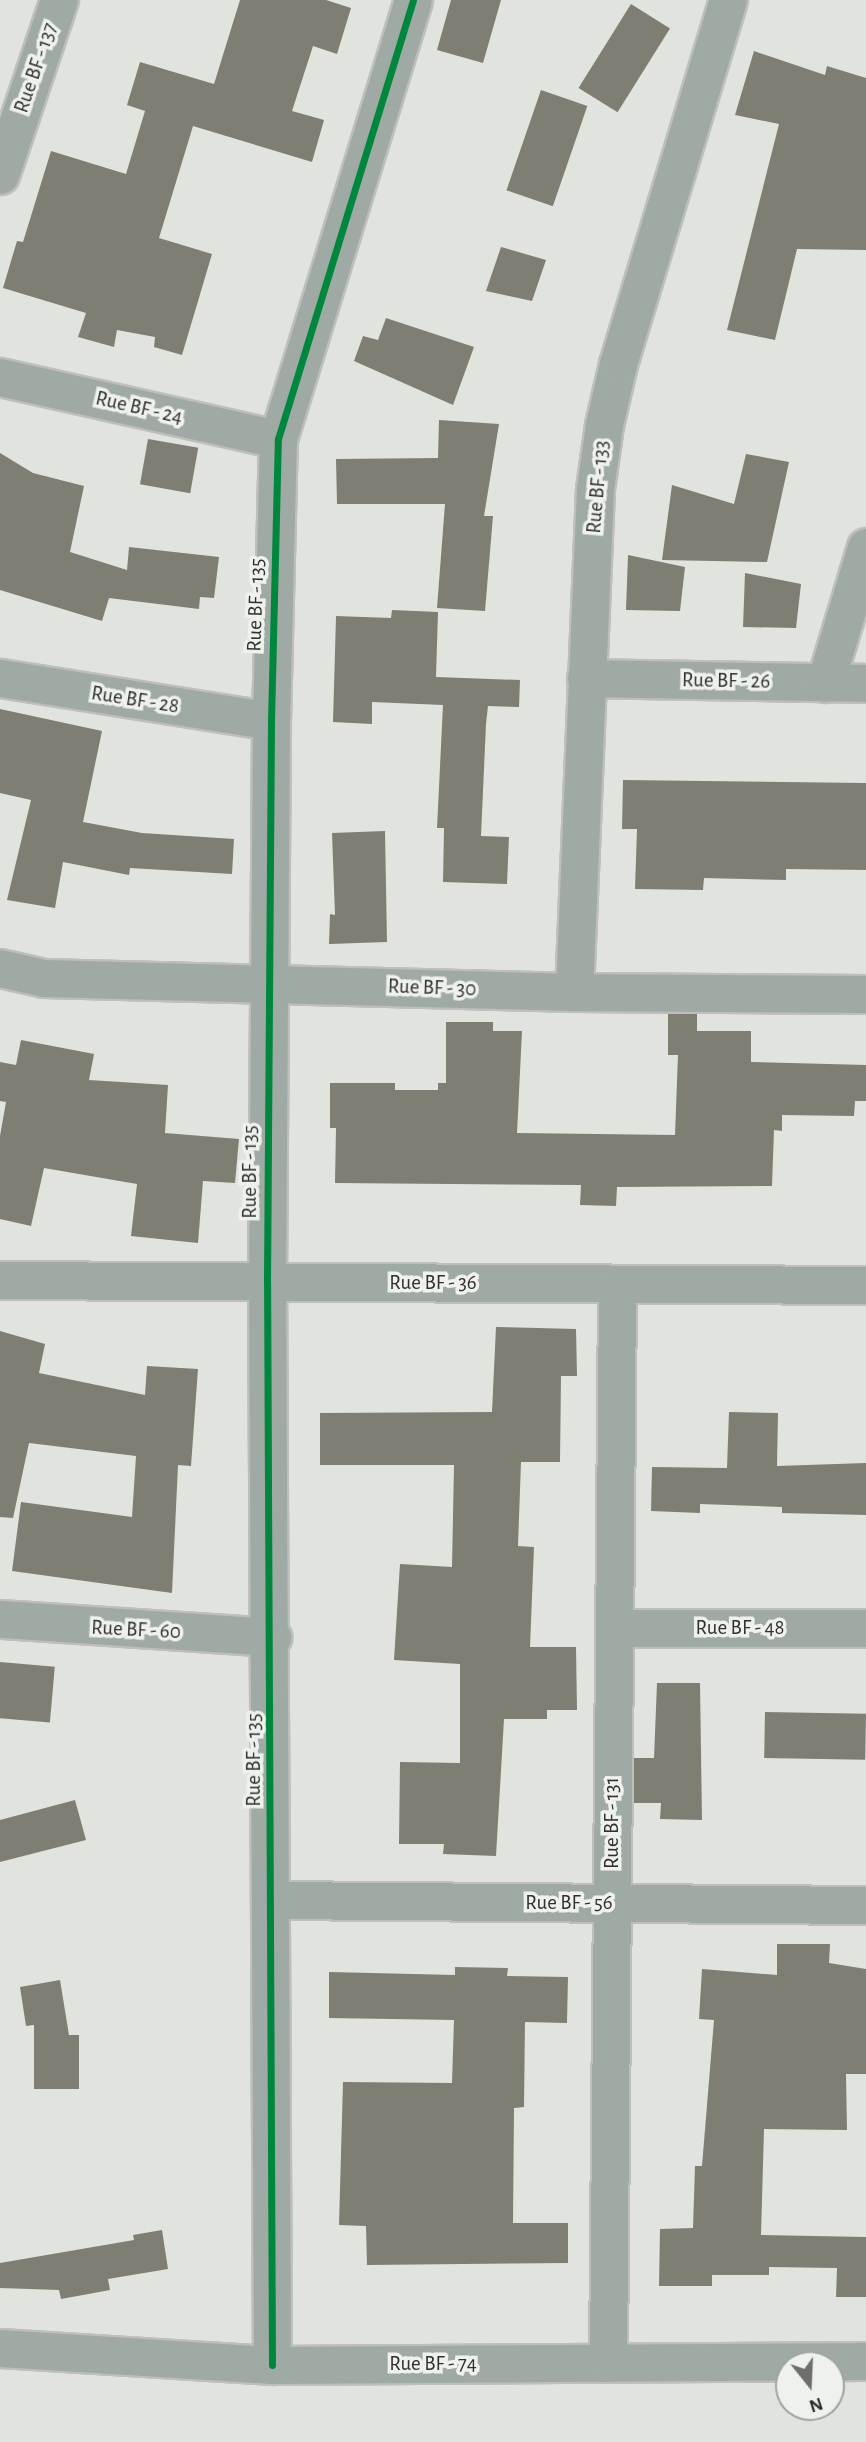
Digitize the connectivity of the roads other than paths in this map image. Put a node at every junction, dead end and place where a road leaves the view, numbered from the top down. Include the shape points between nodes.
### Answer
1 (59, 0) edge
2 (413, 0) edge
3 (727, 0) edge
4 (0, 175) edge
5 (0, 377) edge
6 (278, 439) junction
7 (866, 547) edge
8 (0, 678) edge
9 (586, 678) junction
10 (825, 683) junction
11 (866, 683) edge
12 (271, 722) junction
13 (0, 968) edge
14 (269, 984) junction
15 (574, 992) junction
16 (866, 994) edge
17 (0, 1280) edge
18 (267, 1282) junction
19 (617, 1284) junction
20 (866, 1285) edge
21 (0, 1619) edge
22 (614, 1628) junction
23 (866, 1628) edge
24 (272, 1637) junction
25 (272, 1900) junction
26 (612, 1903) junction
27 (866, 1905) edge
28 (0, 2348) edge
29 (866, 2361) edge
30 (608, 2363) junction
31 (272, 2365) junction

1 - 4 street, Rue BF - 137
2 - 6 street, Rue BF - 135
3 - 9 street, Rue BF - 133 via 618,364 604,425 595,489
5 - 6 street, Rue BF - 24
6 - 12 street, Rue BF - 135
7 - 10 street
8 - 12 street, Rue BF - 28
9 - 10 street, Rue BF - 26
9 - 15 street, Rue BF - 133
10 - 11 street, Rue BF - 26
12 - 14 street, Rue BF - 135
13 - 14 street, Rue BF - 30 via 44,978
14 - 15 street, Rue BF - 30
14 - 18 street, Rue BF - 135
15 - 16 street, Rue BF - 30
17 - 18 street, Rue BF - 36
18 - 19 street, Rue BF - 36
18 - 24 street, Rue BF - 135
19 - 20 street, Rue BF - 36
19 - 22 street, Rue BF - 131
21 - 24 street, Rue BF - 60
22 - 23 street, Rue BF - 48
22 - 26 street, Rue BF - 131
24 - 25 street, Rue BF - 135
25 - 26 street, Rue BF - 56
25 - 31 street, Rue BF - 135
26 - 27 street, Rue BF - 56
26 - 30 street, Rue BF - 131
28 - 31 street, Rue BF - 74
29 - 30 street, Rue BF - 74
30 - 31 street, Rue BF - 74

